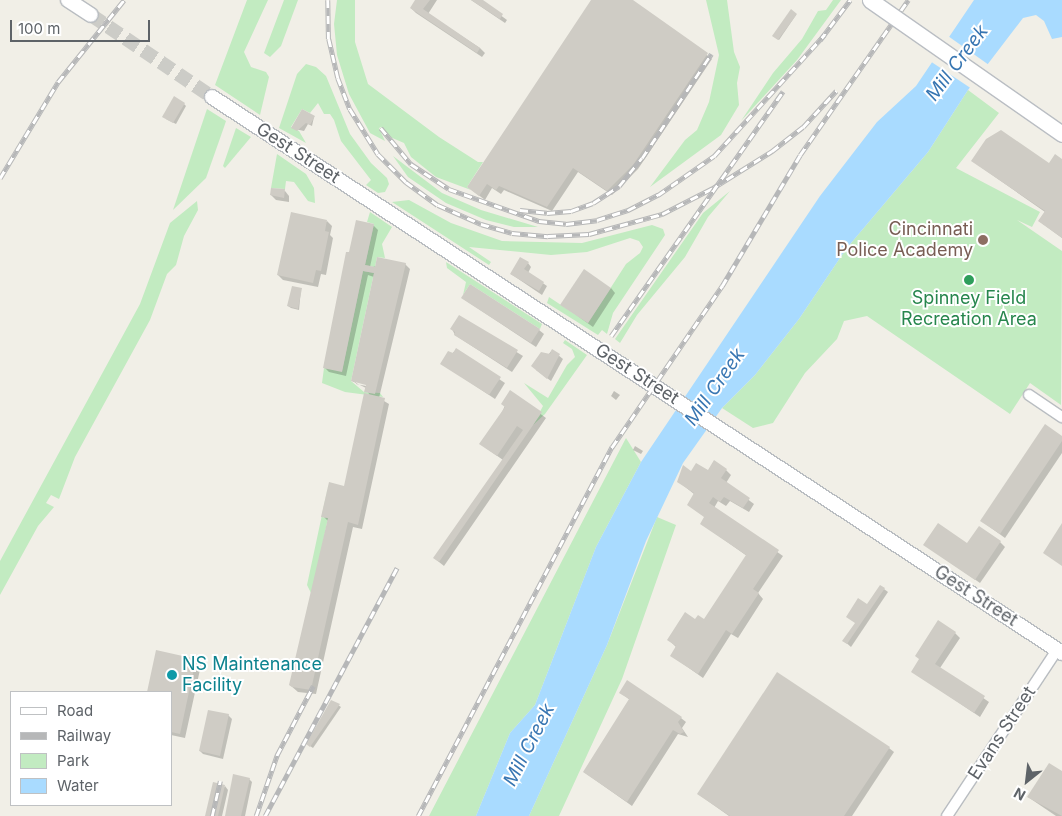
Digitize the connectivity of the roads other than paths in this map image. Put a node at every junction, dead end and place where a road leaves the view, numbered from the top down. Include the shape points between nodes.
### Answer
1 (68, 0) edge
2 (870, 0) edge
3 (91, 15) tunnel mouth
4 (212, 97) tunnel mouth
5 (1062, 134) edge
6 (1028, 394) dead end
7 (1062, 417) edge
8 (1060, 651) edge
9 (947, 816) edge

1 - 3 street
2 - 5 main road, bridge
4 - 8 street, Gest Street
6 - 7 street
8 - 9 street, Evans Street

